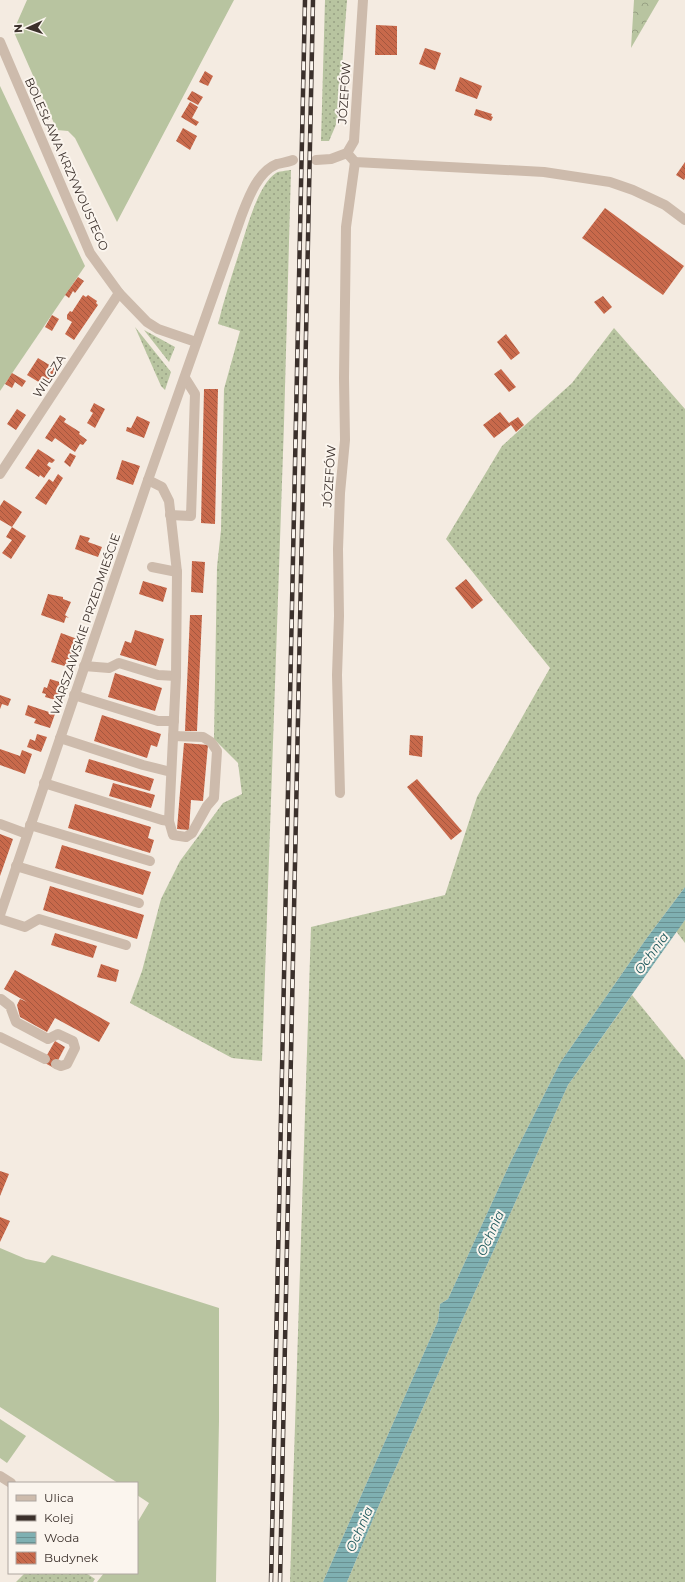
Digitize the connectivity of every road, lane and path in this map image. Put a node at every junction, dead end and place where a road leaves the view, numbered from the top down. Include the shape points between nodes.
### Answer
1 (363, 0) edge
2 (0, 42) edge
3 (347, 154) junction
4 (293, 160) dead end
5 (316, 160) dead end
6 (355, 162) junction
7 (685, 220) edge
8 (119, 293) junction
9 (196, 342) junction
10 (185, 378) junction
11 (0, 474) edge
12 (148, 480) junction
13 (170, 515) junction
14 (152, 567) dead end
15 (177, 572) junction
16 (84, 666) junction
17 (176, 676) junction
18 (74, 696) junction
19 (174, 721) junction
20 (173, 736) junction
21 (60, 738) junction
22 (171, 772) junction
23 (44, 783) junction
24 (340, 793) dead end
25 (169, 821) junction
26 (0, 824) edge
27 (29, 829) junction
28 (150, 861) dead end
29 (16, 866) junction
30 (140, 903) dead end
31 (0, 915) edge
32 (0, 919) edge
33 (126, 945) dead end
34 (0, 999) edge
35 (0, 1037) edge
36 (45, 1059) dead end
37 (56, 1064) dead end
38 (0, 1476) edge
39 (9, 1482) edge

1 - 3 street, JÓZEFÓW via 354,141
2 - 8 street, BOLESŁAWA KRZYWOUSTEGO via 90,253
3 - 5 street
3 - 6 street
4 - 9 street via 277,164 267,170 248,201
6 - 7 street via 544,172 610,182 664,205
6 - 24 street, JÓZEFÓW via 346,227 345,440 338,549 337,675
8 - 9 street, BOLESŁAWA KRZYWOUSTEGO via 147,322 158,329
8 - 11 street, WILCZA
9 - 10 street, WARSZAWSKIE PRZEDMIEŚCIE
10 - 12 street, WARSZAWSKIE PRZEDMIEŚCIE
10 - 13 street via 195,394 191,516
12 - 13 street via 162,487 169,502
12 - 16 street, WARSZAWSKIE PRZEDMIEŚCIE
13 - 15 street
14 - 15 street
15 - 17 street
16 - 17 street via 109,668 119,663 158,675
16 - 18 street, WARSZAWSKIE PRZEDMIEŚCIE
17 - 19 street
18 - 19 street via 158,721
18 - 21 street, WARSZAWSKIE PRZEDMIEŚCIE
19 - 20 street
20 - 22 street
20 - 25 street via 203,737 211,742 217,751 214,798 192,833 186,837 172,835
21 - 22 street
21 - 23 street, WARSZAWSKIE PRZEDMIEŚCIE
22 - 25 street
23 - 25 street
23 - 27 street, WARSZAWSKIE PRZEDMIEŚCIE
26 - 27 street
27 - 28 street
27 - 29 street, WARSZAWSKIE PRZEDMIEŚCIE
29 - 30 street
29 - 31 street, WARSZAWSKIE PRZEDMIEŚCIE
32 - 33 street via 25,927 39,919
34 - 37 street via 10,1006 16,1022 48,1039 58,1034 73,1041 75,1048 67,1064
35 - 36 street
38 - 39 street

